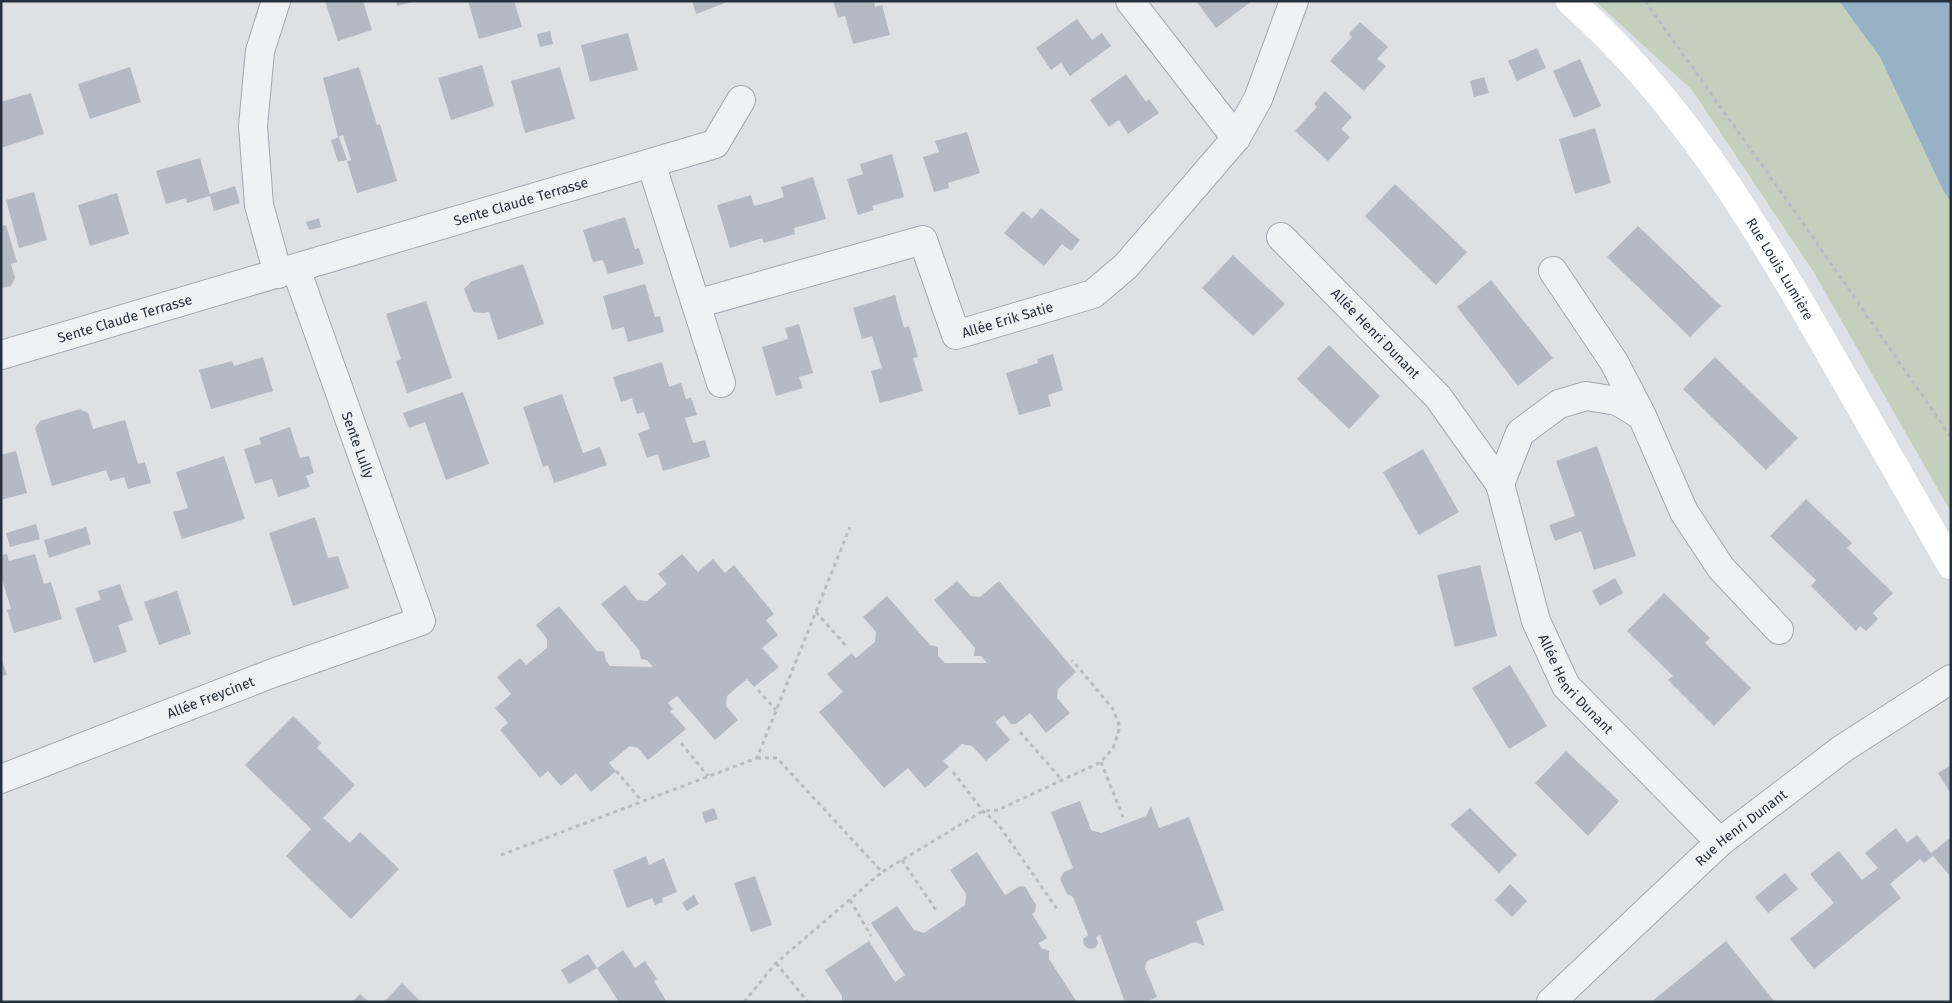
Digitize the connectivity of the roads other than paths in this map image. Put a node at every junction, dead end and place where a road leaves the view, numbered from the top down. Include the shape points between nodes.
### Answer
1 (276, 1) edge
2 (1130, 1) edge
3 (1294, 1) edge
4 (1570, 1) edge
5 (741, 100) dead end
6 (1236, 138) junction
7 (651, 163) junction
8 (1281, 237) dead end
9 (287, 271) junction
10 (1553, 272) dead end
11 (696, 304) junction
12 (1, 356) edge
13 (721, 383) dead end
14 (1642, 416) junction
15 (1500, 484) junction
16 (1951, 565) edge
17 (421, 620) joint
18 (1779, 630) dead end
19 (1951, 679) edge
20 (1, 779) edge
21 (1720, 842) junction
22 (1551, 1002) edge

1 - 9 street via 260,51 253,126 260,205
2 - 6 street
3 - 6 street, Allée Erik Satie via 1258,99
4 - 16 main road, Rue Louis Lumière via 1638,69 1739,201
5 - 7 street, Sente Claude Terrasse via 714,144
6 - 11 street, Allée Erik Satie via 1126,266 1093,294 956,336 923,240
7 - 9 street, Sente Claude Terrasse
7 - 11 street
8 - 15 street, Allée Henri Dunant via 1438,397
9 - 12 street, Sente Claude Terrasse
9 - 17 street, Sente Lully
10 - 14 street via 1614,362
11 - 13 street
14 - 15 street via 1617,401 1586,396 1559,404 1520,433
14 - 18 street via 1684,512 1721,568
15 - 21 street, Allée Henri Dunant via 1536,620 1566,686
17 - 20 street, Allée Freycinet via 273,673
19 - 21 street, Rue Henri Dunant via 1842,749
21 - 22 street, Rue Henri Dunant

